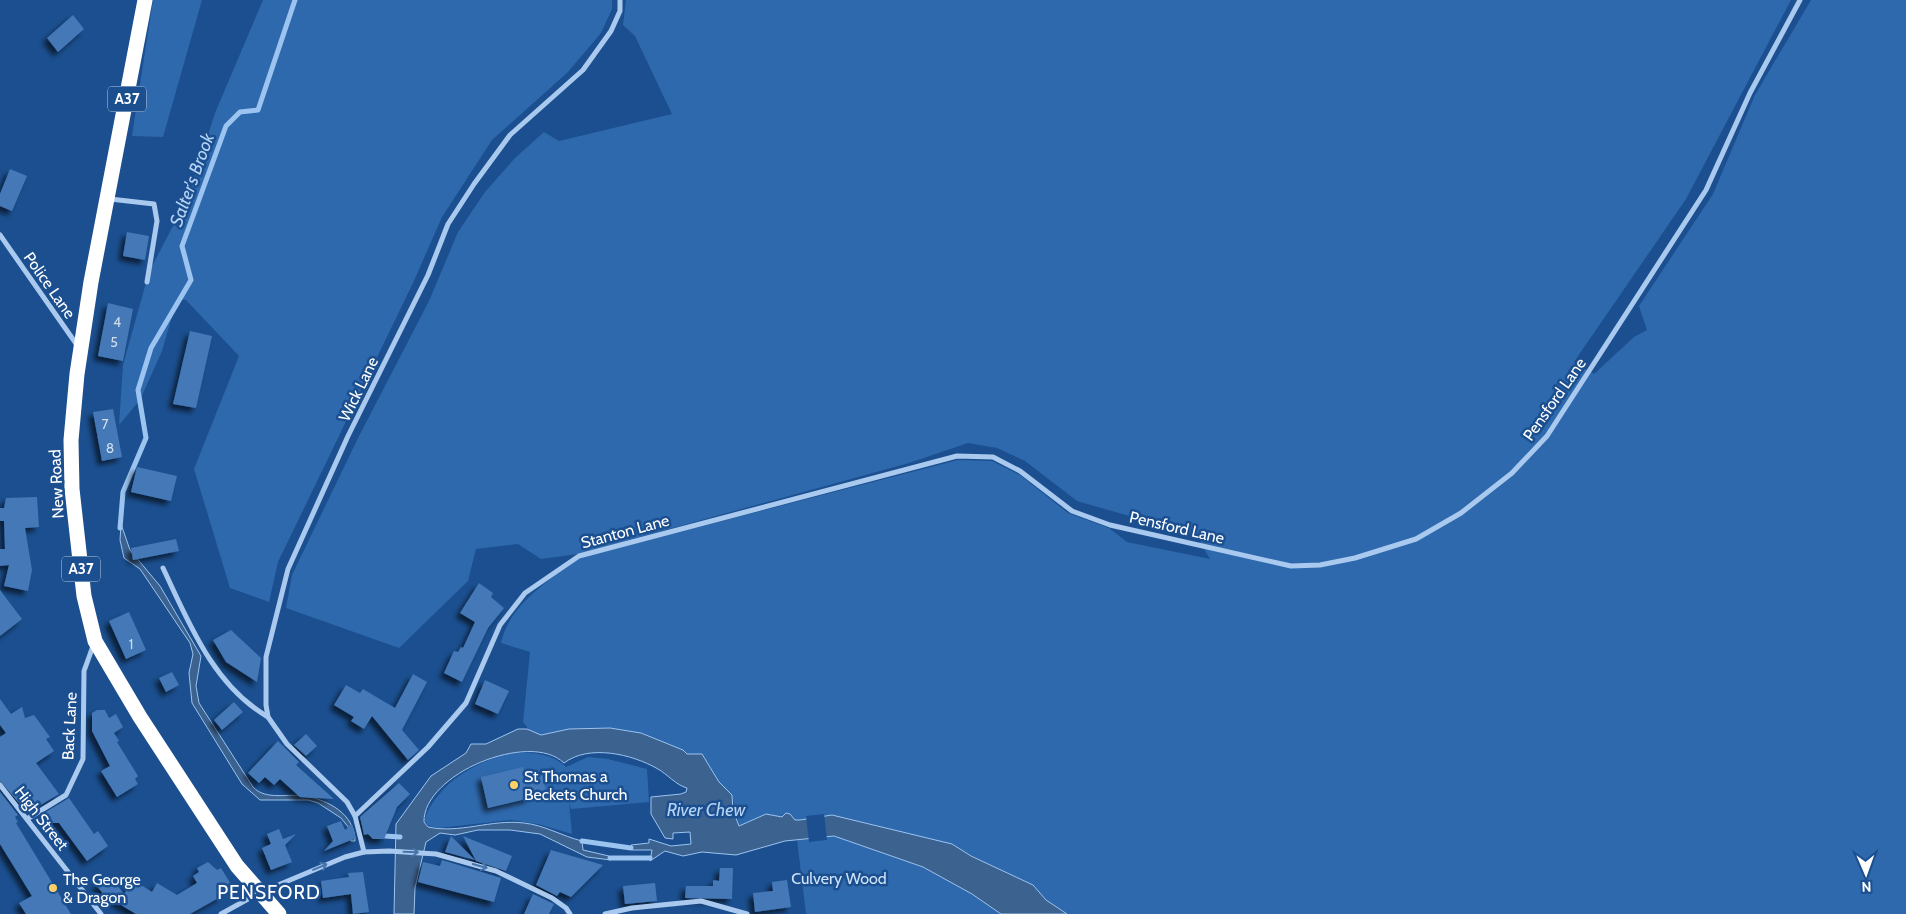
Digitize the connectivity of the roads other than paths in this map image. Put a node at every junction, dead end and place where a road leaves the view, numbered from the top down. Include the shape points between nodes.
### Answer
1 (145, 0) edge
2 (620, 0) edge
3 (1800, 0) edge
4 (107, 198) junction
5 (0, 235) edge
6 (147, 282) dead end
7 (80, 349) junction
8 (906, 469) joint
9 (163, 568) dead end
10 (96, 641) junction
11 (268, 717) junction
12 (0, 785) edge
13 (355, 816) junction
14 (27, 820) junction
15 (364, 852) junction
16 (259, 893) junction
17 (101, 914) edge
18 (221, 914) edge
19 (279, 914) edge
20 (570, 914) edge
21 (605, 914) edge
22 (747, 914) edge

1 - 4 highway, New Road / A37
2 - 11 street, Wick Lane via 620,11 611,31 583,70 510,135 448,224 428,275 348,436 288,569 266,657
3 - 8 street, Pensford Lane via 1750,93 1706,190 1547,436 1512,473 1461,513 1416,539 1355,558 1320,565 1291,566 1110,525 1072,511 1020,471 993,458 957,456
4 - 6 street via 154,204 157,221
4 - 7 highway, New Road / A37
5 - 7 street, Police Lane
7 - 10 highway, New Road / A37 via 71,440 72,489 84,596
8 - 13 street, Stanton Lane via 578,556 525,593 500,625 466,703 428,746
9 - 11 street via 211,662 242,700
10 - 14 street, Back Lane via 84,671 83,759 66,795
10 - 16 highway, New Road / A37 via 194,802
11 - 13 street via 287,744 347,802
12 - 14 street, High Street
13 - 15 street
14 - 17 street, High Street
16 -> 15 street
15 -> 20 street via 433,853 496,871 552,898
16 - 18 street
16 - 19 highway, New Road / A37
21 - 22 street via 701,901

